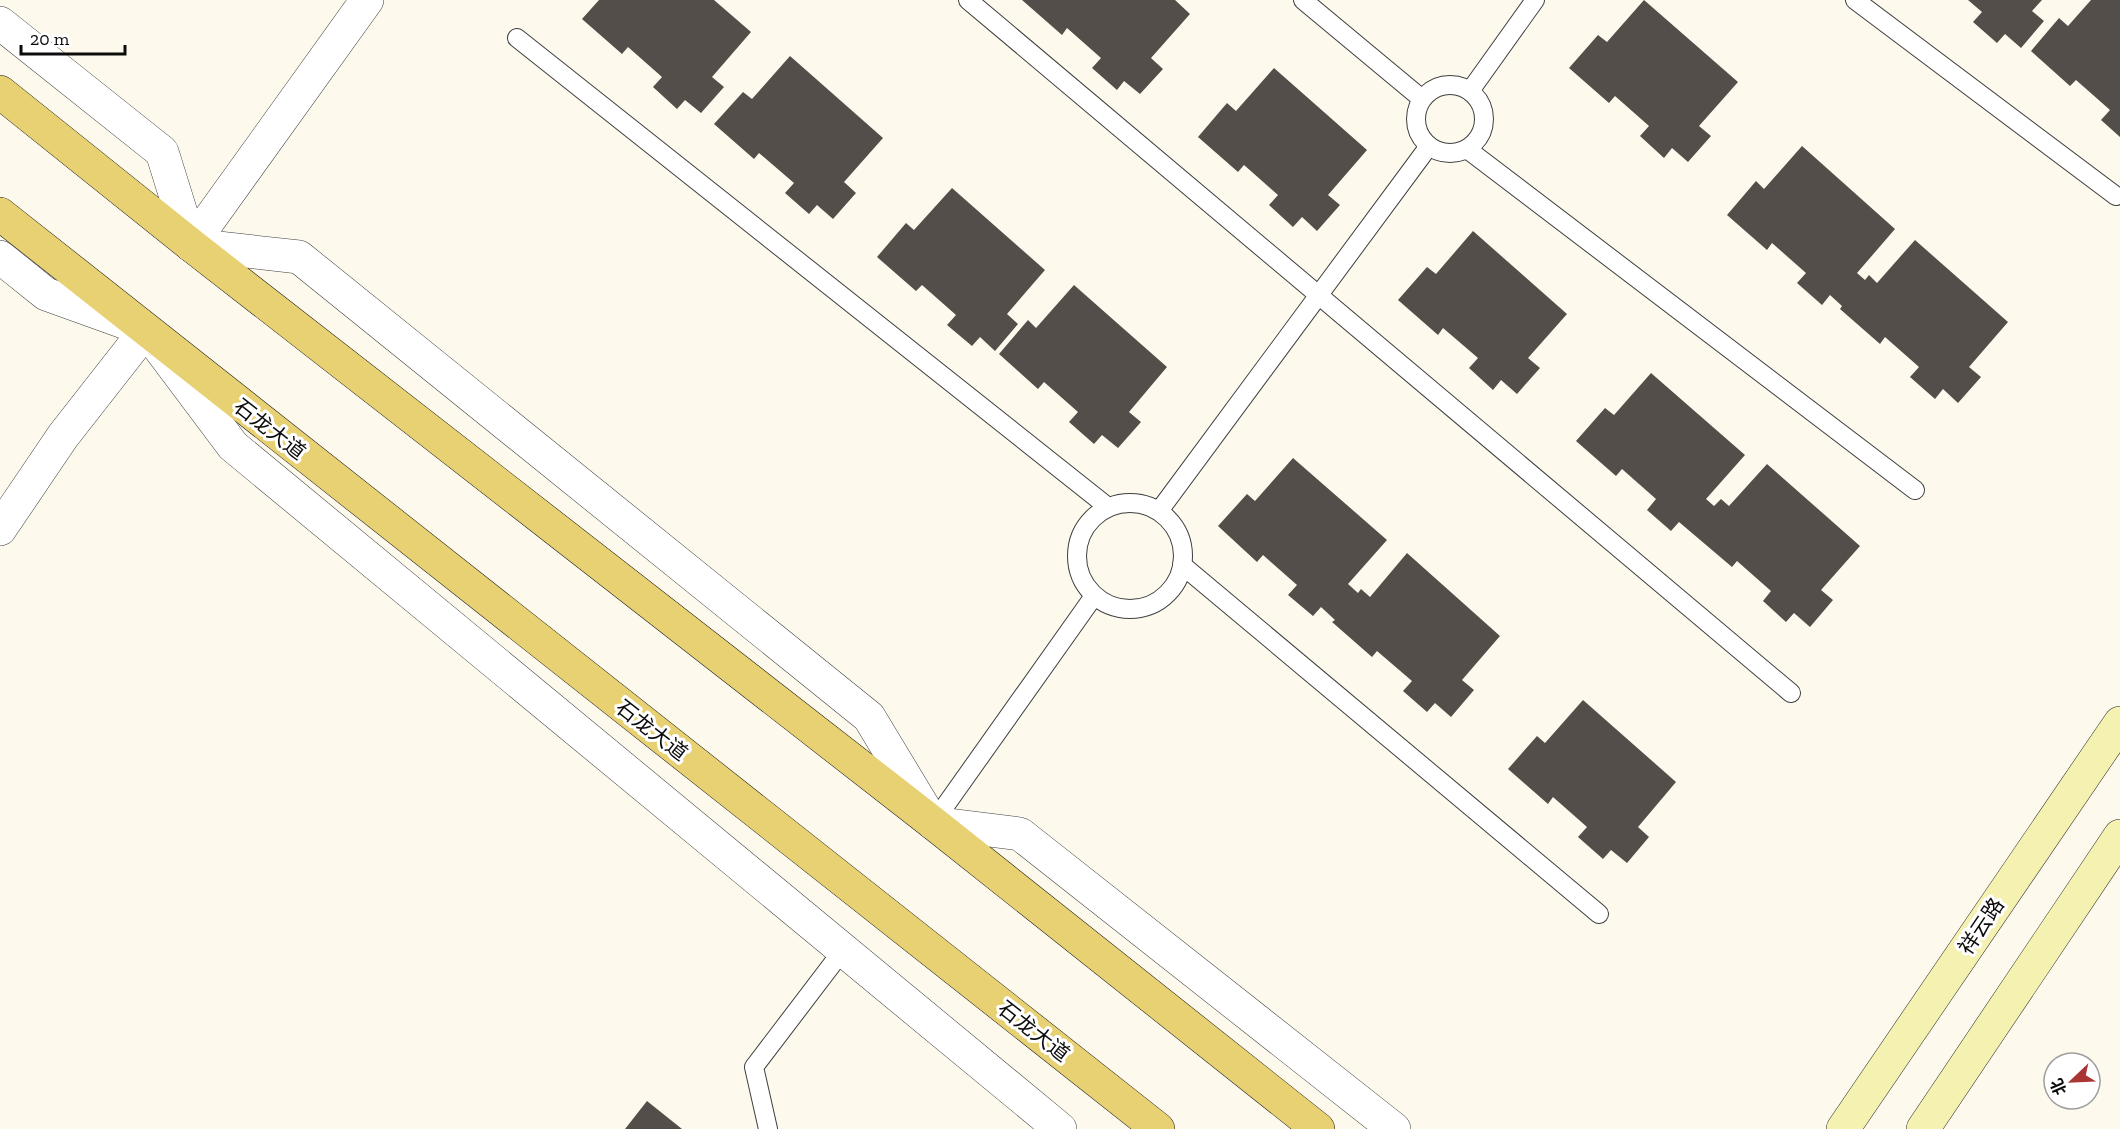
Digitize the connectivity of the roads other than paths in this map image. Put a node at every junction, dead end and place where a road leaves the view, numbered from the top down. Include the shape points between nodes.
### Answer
1 (367, 0) edge
2 (968, 0) edge
3 (1303, 0) edge
4 (1535, 0) edge
5 (1855, 0) edge
6 (0, 23) edge
7 (518, 38) dead end
8 (0, 92) edge
9 (1470, 92) junction
10 (1422, 99) junction
11 (1429, 146) junction
12 (1467, 149) junction
13 (2116, 196) dead end
14 (0, 213) edge
15 (191, 245) junction
16 (0, 257) edge
17 (1319, 295) junction
18 (146, 330) junction
19 (1915, 490) dead end
20 (1108, 507) junction
21 (1159, 511) junction
22 (0, 529) edge
23 (1182, 566) junction
24 (1094, 596) junction
25 (1791, 693) dead end
26 (2120, 723) edge
27 (933, 823) junction
28 (2120, 836) edge
29 (1599, 914) dead end
30 (843, 950) junction
31 (768, 1129) edge
32 (1060, 1129) edge
33 (1158, 1129) edge
34 (1318, 1129) edge
35 (1394, 1129) edge
36 (1843, 1129) edge
37 (1923, 1129) edge

1 - 15 street
2 - 17 lane
3 - 10 lane
4 - 9 lane
5 - 13 lane
6 - 15 street via 162,152
7 - 20 lane
8 - 15 main road
9 - 10 lane via 1444,85
9 - 12 lane via 1484,115 1477,140
10 - 11 lane via 1416,124
11 - 12 lane via 1441,153
11 - 17 lane
12 - 19 lane
14 - 18 main road, 石龙大道
15 - 27 main road
15 - 27 street via 299,257 869,717
16 - 18 street, 石龙大道 via 46,294
17 - 21 lane
17 - 25 lane
18 - 22 street via 63,436
18 - 30 street, 石龙大道 via 233,446
18 - 33 main road, 石龙大道
20 - 21 lane via 1126,503
20 - 24 lane via 1093,517 1082,532 1077,549 1078,567
21 - 23 lane via 1179,535
23 - 24 lane via 1178,581 1168,593 1140,609 1115,607
23 - 29 lane
24 - 27 lane
26 - 36 main road, 祥云路
27 - 34 main road
27 - 35 street via 1020,834
28 - 37 main road
30 - 31 lane via 754,1067
30 - 32 street, 石龙大道

